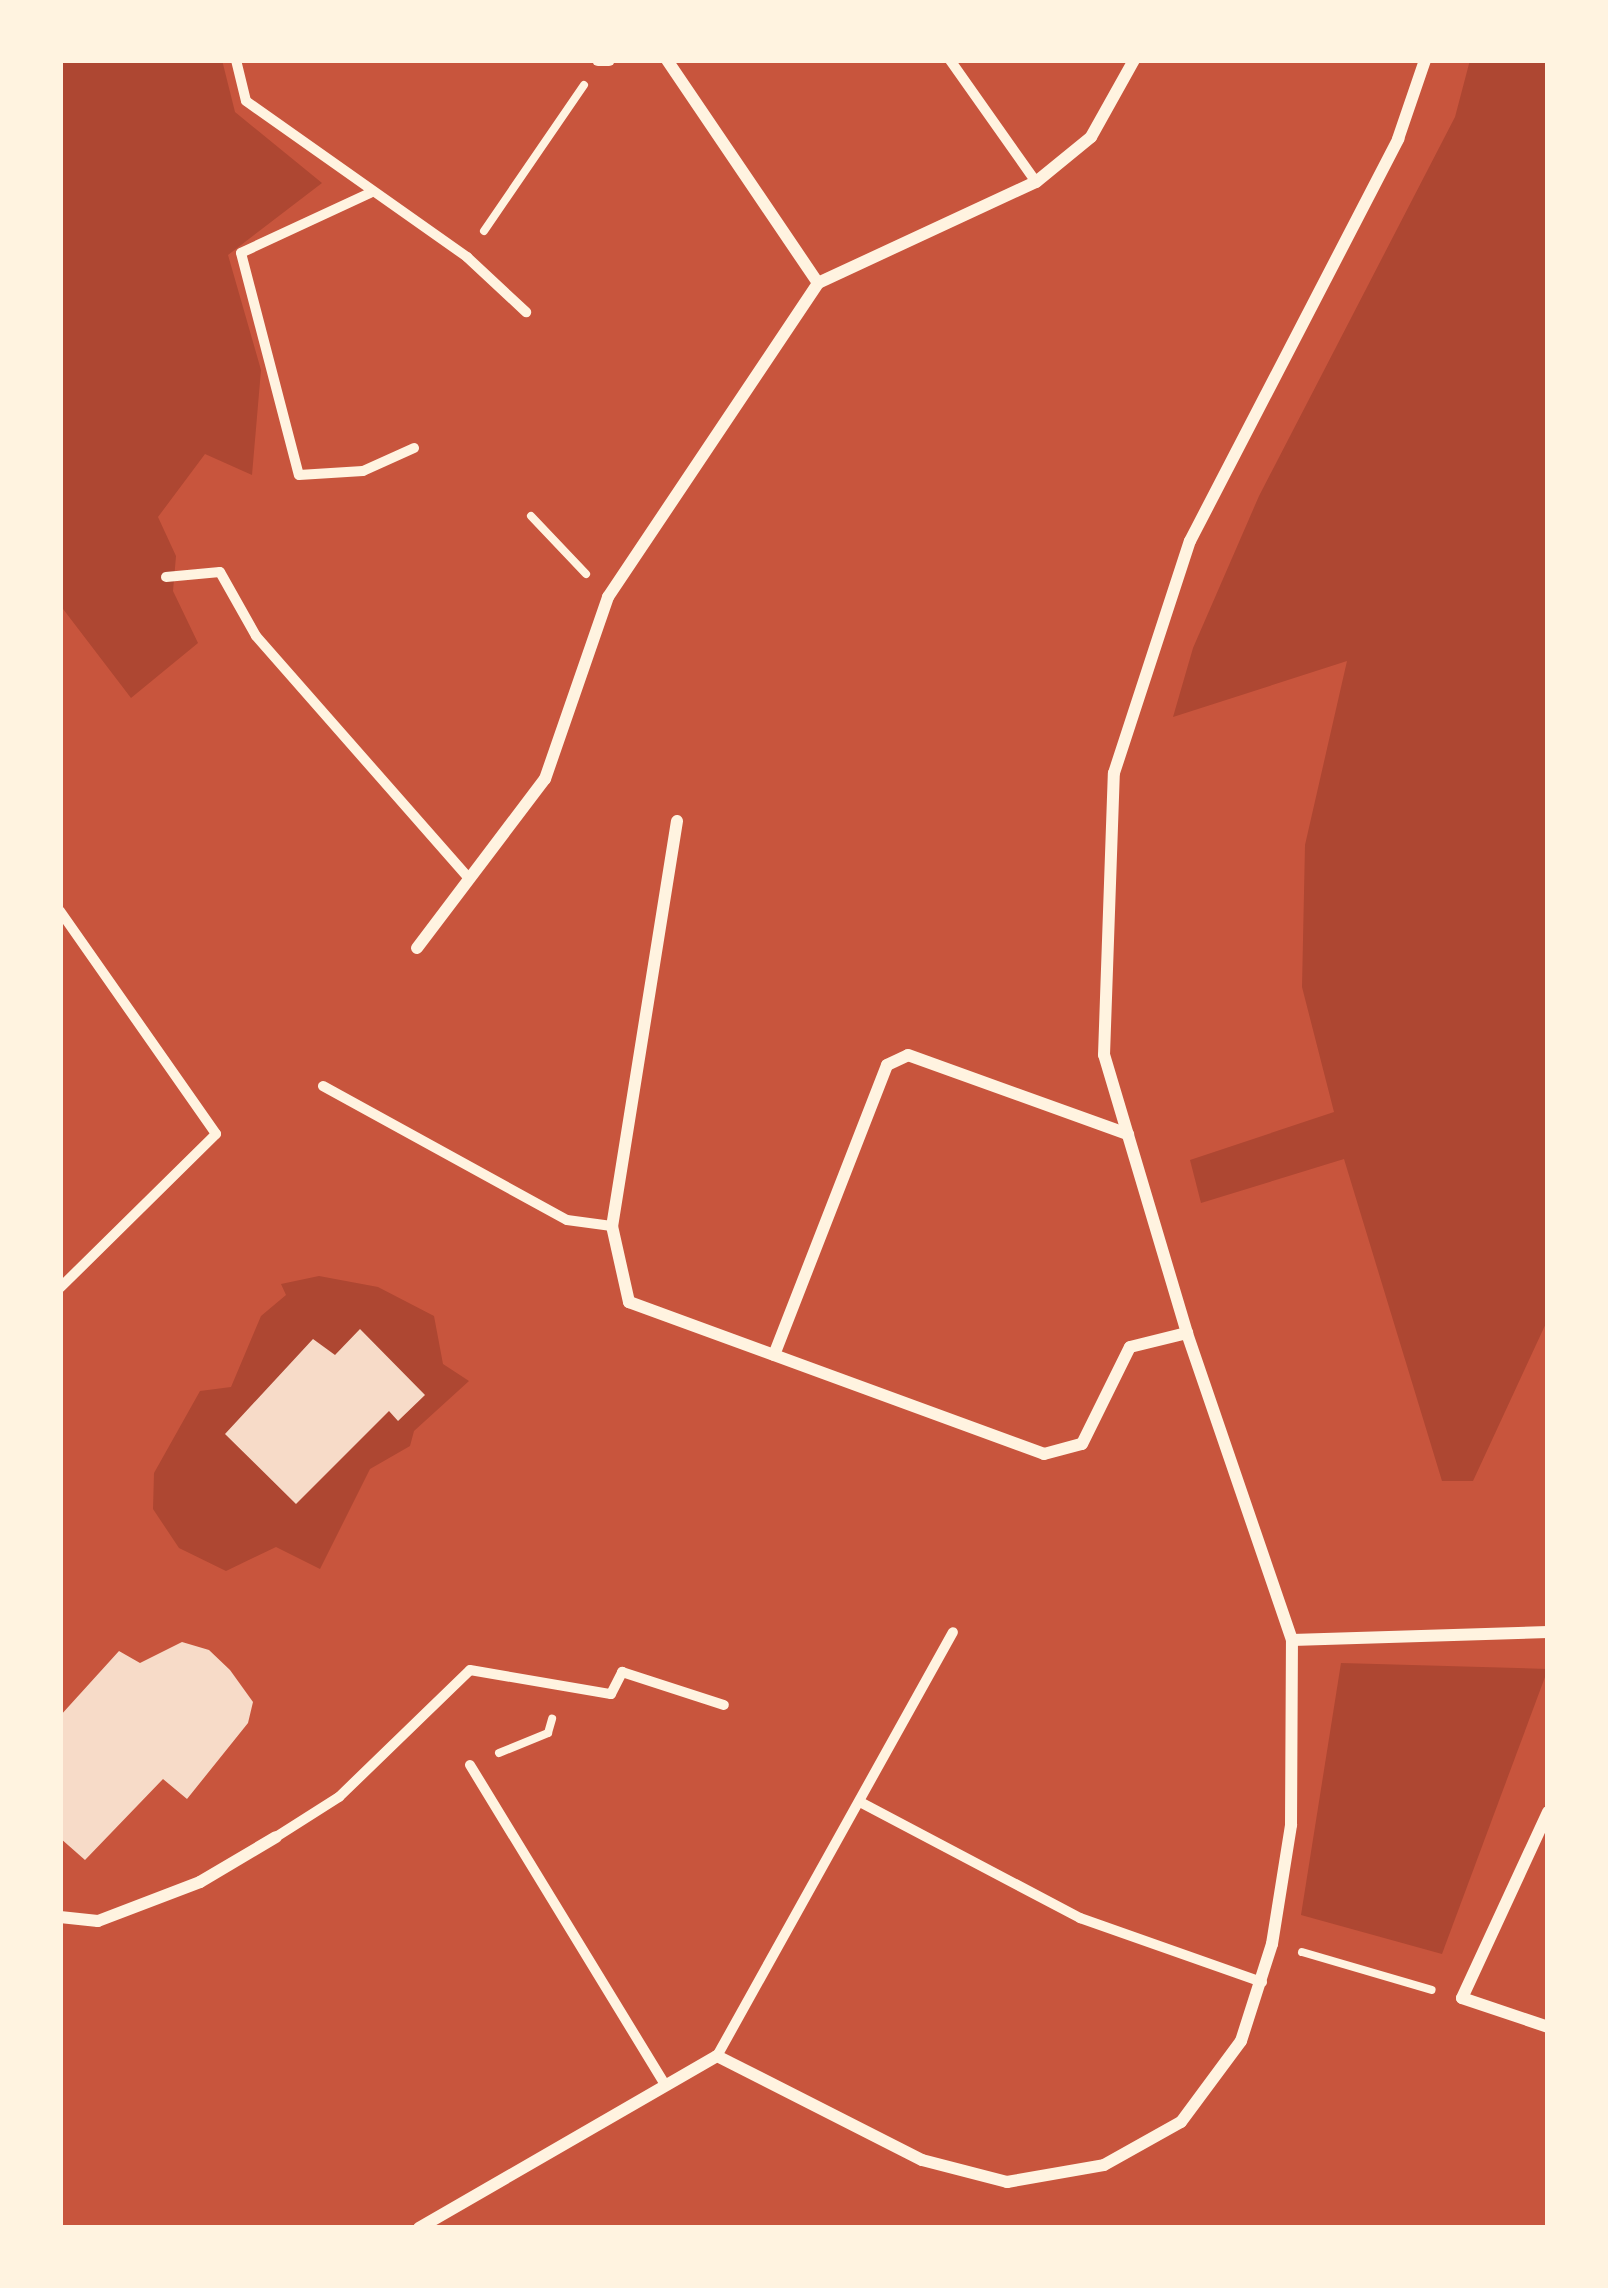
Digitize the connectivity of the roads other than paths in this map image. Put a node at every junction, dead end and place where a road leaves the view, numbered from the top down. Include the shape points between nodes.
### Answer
1 (236, 60) edge
2 (667, 60) edge
3 (950, 60) edge
4 (1133, 60) edge
5 (1425, 60) edge
6 (1036, 182) junction
7 (370, 193) junction
8 (818, 283) junction
9 (526, 311) dead end
10 (414, 448) dead end
11 (166, 577) dead end
12 (677, 821) dead end
13 (468, 877) junction
14 (60, 911) edge
15 (417, 948) dead end
16 (323, 1086) dead end
17 (1128, 1134) junction
18 (612, 1226) junction
19 (60, 1288) edge
20 (1186, 1333) junction
21 (774, 1355) junction
22 (953, 1632) dead end
23 (1548, 1632) edge
24 (1292, 1640) junction
25 (724, 1705) dead end
26 (470, 1766) road end
27 (860, 1802) junction
28 (1548, 1812) edge
29 (276, 1837) joint
30 (60, 1917) edge
31 (1262, 1982) junction
32 (1548, 2026) edge
33 (718, 2056) junction
34 (663, 2081) junction
35 (419, 2228) edge

1 - 7 street via 246,101
2 - 8 street
3 - 6 street
4 - 6 street via 1091,137
5 - 17 street via 1398,140 1190,541 1114,773 1104,1055
6 - 8 street
7 - 9 street via 466,257
7 - 10 street via 241,253 299,475 363,472
8 - 13 street via 608,597 544,779
11 - 13 street via 220,572 256,636
12 - 18 street
13 - 15 street
14 - 19 street via 216,1135
16 - 18 street via 567,1220
17 - 20 street
17 - 21 street via 908,1055 887,1065
18 - 21 street via 629,1302
20 - 21 street via 1130,1347 1082,1444 1044,1454
20 - 24 street
22 - 27 street
23 - 24 street
24 - 31 street via 1292,1825
25 - 29 street via 622,1672 610,1694 470,1670 339,1797
26 - 34 street
27 - 31 street via 1080,1918
27 - 33 street
28 - 32 street via 1462,1998
29 - 30 street via 200,1882 98,1921
31 - 33 street via 1241,2041 1181,2122 1104,2164 1006,2182 922,2160
33 - 34 street
34 - 35 street

